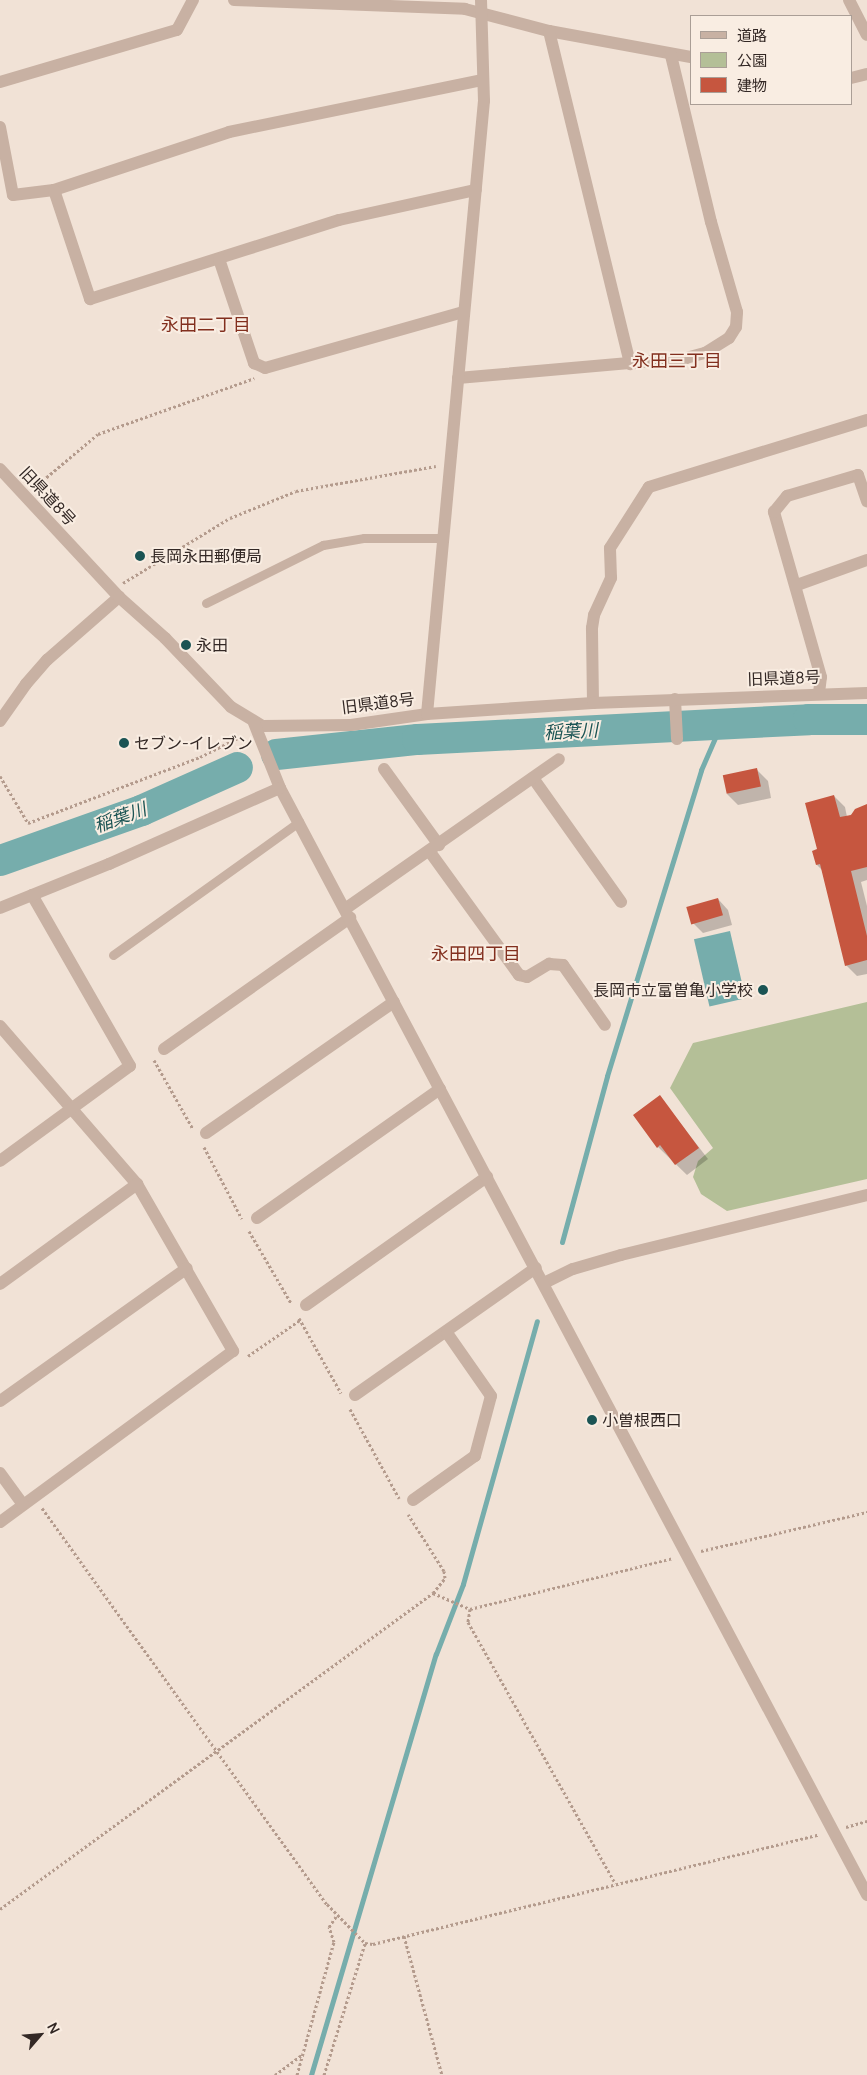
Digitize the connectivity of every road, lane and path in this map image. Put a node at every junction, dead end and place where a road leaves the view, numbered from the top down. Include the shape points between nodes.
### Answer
1 (193, 0) edge
2 (234, 0) edge
3 (849, 0) edge
4 (481, 6) edge
5 (549, 31) junction
6 (867, 35) edge
7 (671, 54) junction
8 (690, 57) edge
9 (867, 74) edge
10 (852, 78) edge
11 (483, 80) junction
12 (0, 82) edge
13 (0, 127) edge
14 (54, 190) junction
15 (476, 190) junction
16 (219, 259) junction
17 (463, 312) junction
18 (630, 364) junction
19 (265, 368) junction
20 (458, 378) junction
21 (867, 420) edge
22 (451, 462) junction
23 (0, 469) edge
24 (25, 496) junction
25 (867, 501) edge
26 (444, 538) junction
27 (867, 560) edge
28 (797, 586) junction
29 (116, 594) junction
30 (206, 603) dead end
31 (819, 693) junction
32 (867, 693) edge
33 (593, 703) junction
34 (675, 703) junction
35 (427, 714) junction
36 (0, 721) edge
37 (254, 723) junction
38 (238, 738) dead end
39 (677, 738) dead end
40 (559, 759) dead end
41 (384, 769) dead end
42 (0, 776) edge
43 (533, 778) junction
44 (280, 788) junction
45 (299, 822) junction
46 (434, 849) junction
47 (32, 895) junction
48 (622, 902) dead end
49 (0, 908) edge
50 (348, 914) junction
51 (113, 955) dead end
52 (394, 1002) junction
53 (605, 1025) dead end
54 (0, 1026) edge
55 (164, 1049) joint
56 (440, 1089) junction
57 (71, 1112) junction
58 (202, 1138) junction
59 (0, 1161) edge
60 (487, 1177) junction
61 (137, 1184) junction
62 (867, 1195) edge
63 (257, 1218) dead end
64 (187, 1268) junction
65 (536, 1268) junction
66 (544, 1283) junction
67 (0, 1284) edge
68 (306, 1305) dead end
69 (447, 1333) junction
70 (351, 1399) joint
71 (0, 1401) edge
72 (0, 1473) edge
73 (413, 1500) dead end
74 (28, 1501) junction
75 (867, 1512) edge
76 (0, 1522) edge
77 (686, 1554) junction
78 (470, 1609) junction
79 (216, 1748) junction
80 (867, 1821) edge
81 (834, 1831) junction
82 (615, 1883) junction
83 (867, 1895) edge
84 (0, 1909) edge
85 (337, 1915) junction
86 (404, 1936) junction
87 (363, 1942) junction
88 (304, 2054) junction
89 (275, 2075) edge
90 (297, 2075) edge
91 (324, 2075) edge
92 (442, 2075) edge

1 - 12 street via 177,30
2 - 4 street
3 - 6 street
4 - 5 street
4 - 11 street
5 - 7 street
5 - 18 street
7 - 8 street
7 - 18 street via 736,312 736,327 729,338 705,353
9 - 10 street
11 - 14 street via 229,132
11 - 15 street
13 - 14 street via 13,195
14 - 16 street via 90,299
15 - 16 street via 339,220
15 - 17 street
16 - 19 street via 254,363
17 - 19 street
17 - 20 street
18 - 20 street
19 - 24 path via 253,380 159,410 98,434
20 - 22 street
21 - 33 street via 649,487 610,548 611,578 594,615 592,628
22 - 26 street
22 - 29 path via 296,491 230,518 141,570
23 - 24 street, 旧県道8号
24 - 29 street, 旧県道8号
25 - 28 street via 858,476 787,496 776,506 776,521
26 - 30 lane via 364,538 323,545
26 - 35 street
27 - 28 street
28 - 31 street via 821,677
29 - 36 street via 47,660
29 - 37 street, 旧県道8号 via 165,638 231,707
31 - 32 street, 旧県道8号
31 - 34 street, 旧県道8号
33 - 34 street, 旧県道8号
33 - 35 street, 旧県道8号
34 - 39 street
35 - 37 street, 旧県道8号 via 351,725 285,727
37 - 44 street
38 - 42 path via 200,757 28,823
40 - 43 street
41 - 46 street
43 - 46 street
43 - 48 street
44 - 45 street
44 - 47 street
45 - 50 street
45 - 51 lane
46 - 50 street
46 - 53 street via 520,975 527,977 557,962 563,965
47 - 49 street
47 - 57 street via 130,1066
50 - 52 street
50 - 55 street
52 - 56 street
52 - 58 street
54 - 57 street
55 - 58 path via 152,1056
56 - 60 street
56 - 63 street
57 - 59 street
57 - 61 street
58 - 70 path
60 - 65 street
60 - 68 street
61 - 64 street
61 - 67 street
62 - 66 street via 573,1268
64 - 71 street
64 - 74 street via 233,1351
65 - 66 street
65 - 69 street
66 - 77 street
69 - 70 street
69 - 73 street via 491,1396 475,1456
72 - 74 street
74 - 76 street
74 - 79 path
75 - 77 path
77 - 78 path
77 - 81 street
78 - 79 path via 433,1593
78 - 82 path via 468,1622
79 - 84 path
79 - 85 path
80 - 81 path
81 - 82 path
81 - 83 street
82 - 86 path
85 - 87 path
85 - 88 path via 329,1927 334,1942
86 - 87 path via 373,1944
86 - 92 path
87 - 91 path
88 - 89 path
88 - 90 path

